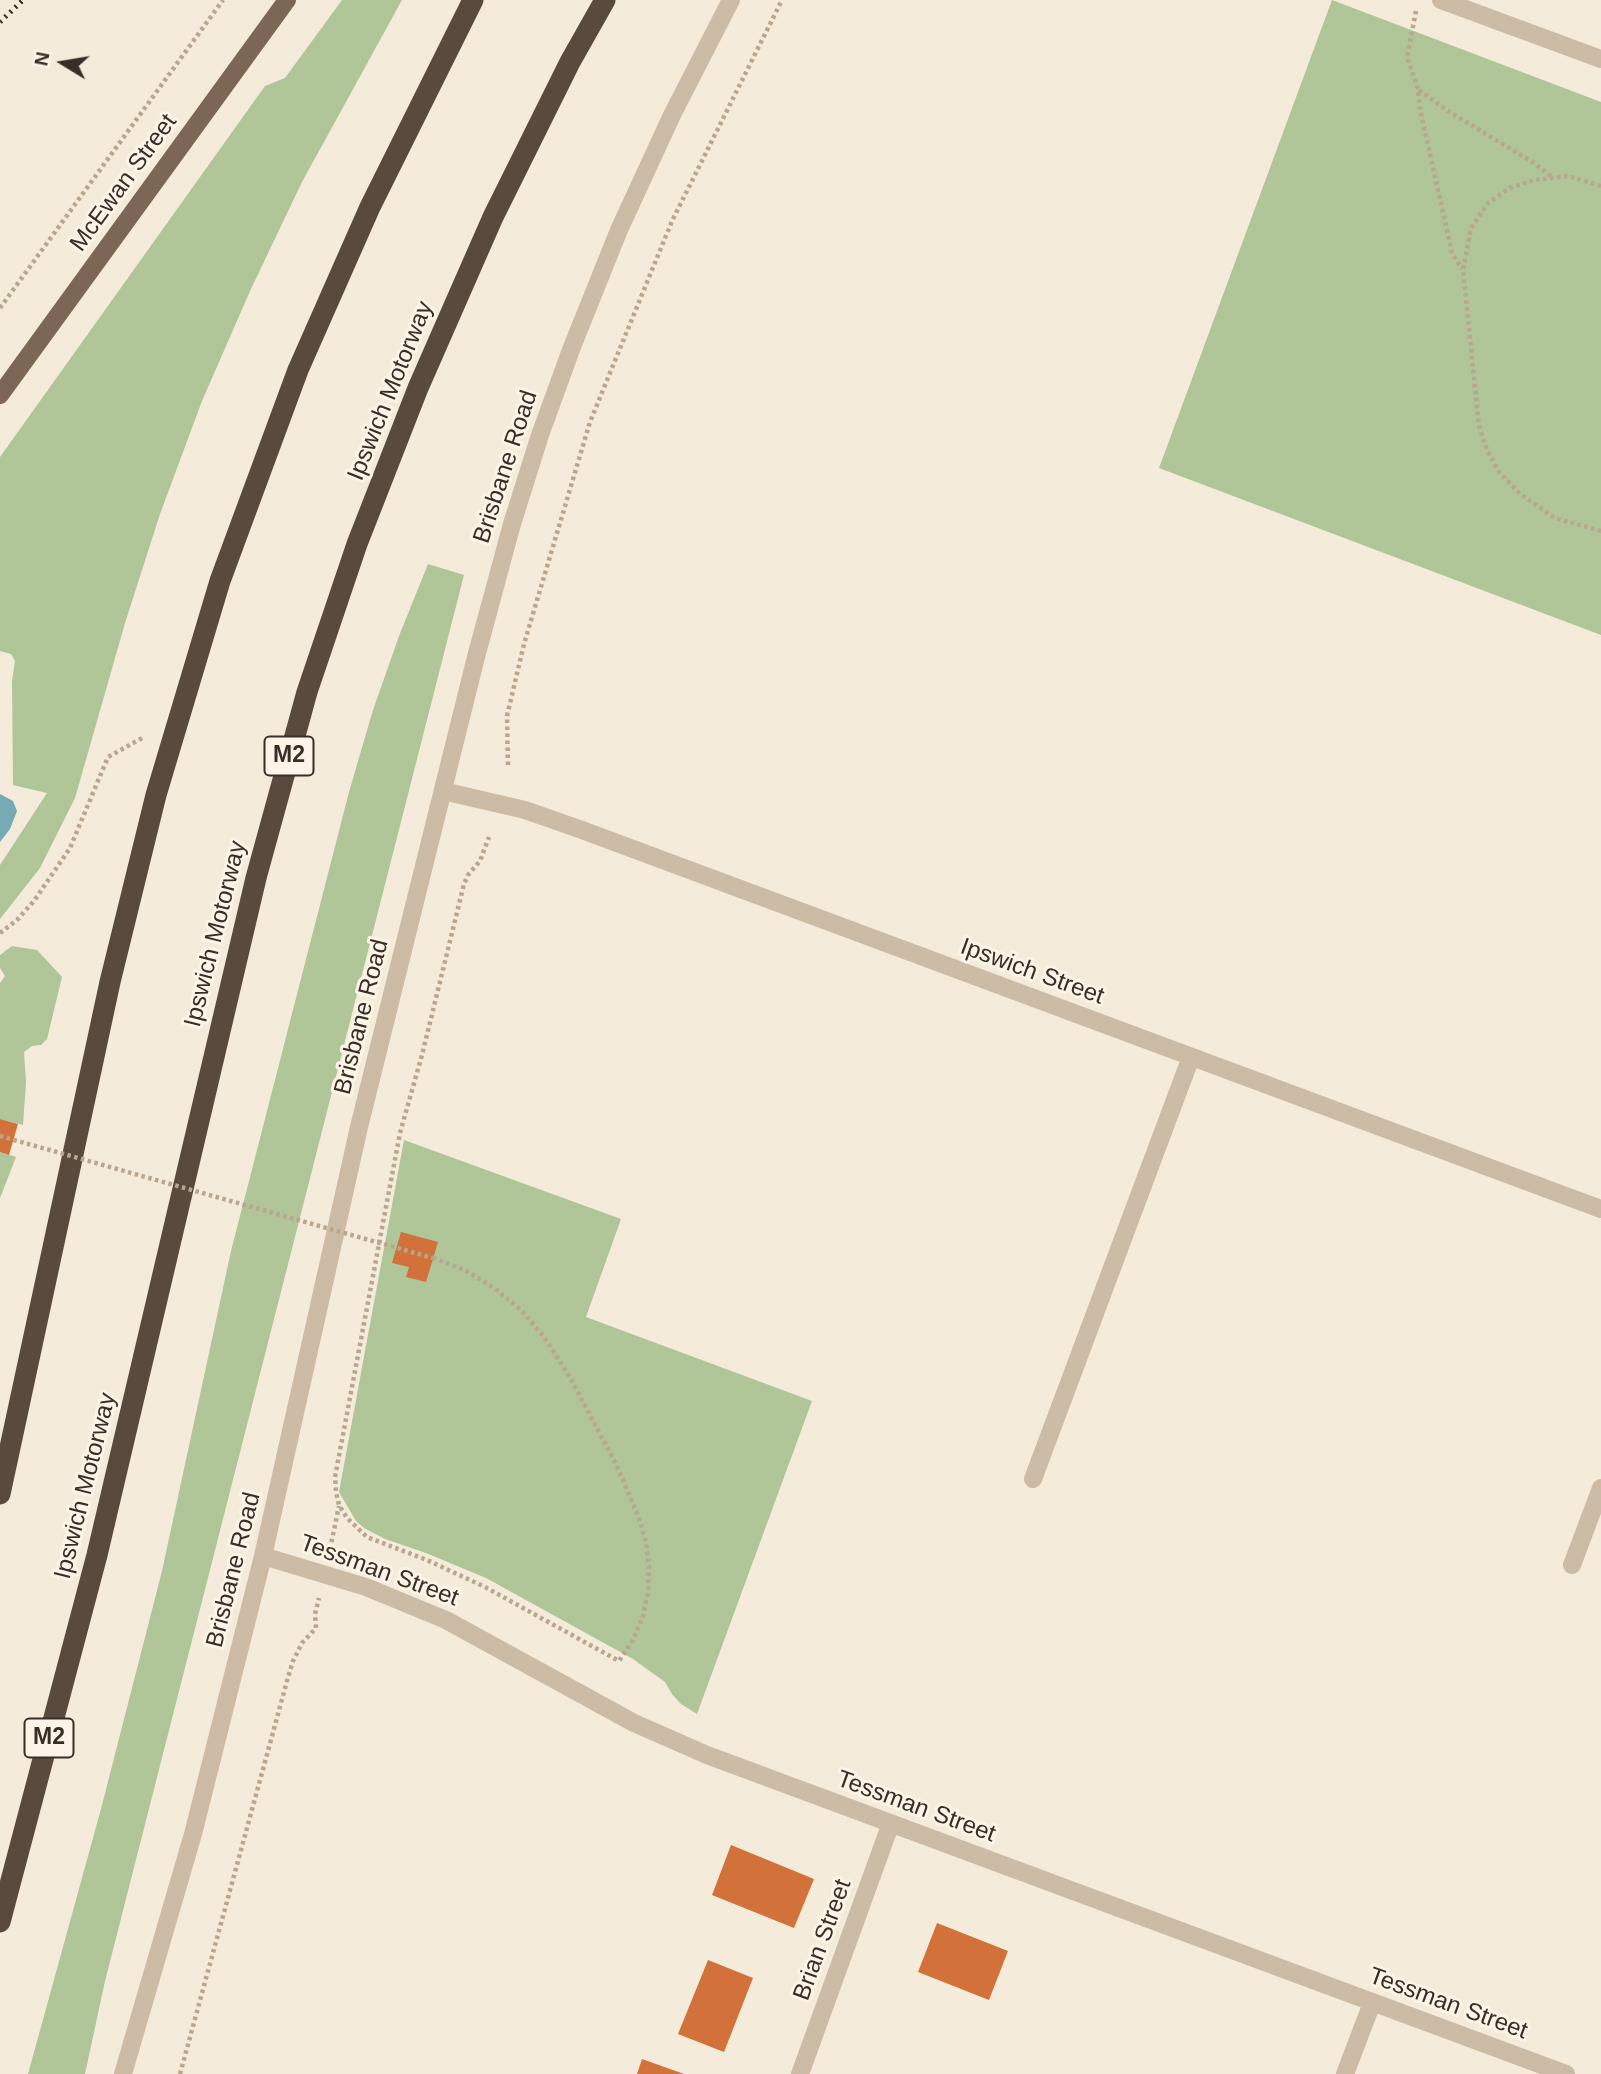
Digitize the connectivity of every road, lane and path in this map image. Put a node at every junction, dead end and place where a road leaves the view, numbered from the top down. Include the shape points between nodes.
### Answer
1 (223, 0) edge
2 (287, 0) edge
3 (473, 0) edge
4 (605, 0) edge
5 (731, 0) edge
6 (782, 0) edge
7 (1419, 0) edge
8 (1441, 0) edge
9 (1601, 59) edge
10 (1418, 89) junction
11 (1552, 177) junction
12 (1601, 186) edge
13 (1463, 271) junction
14 (0, 308) edge
15 (0, 395) edge
16 (1601, 531) edge
17 (179, 718) junction
18 (508, 765) dead end
19 (443, 791) junction
20 (489, 837) dead end
21 (0, 933) edge
22 (1191, 1057) junction
23 (0, 1136) edge
24 (1601, 1209) edge
25 (1033, 1479) dead end
26 (1601, 1488) edge
27 (0, 1494) edge
28 (263, 1556) junction
29 (1572, 1564) dead end
30 (315, 1614) dead end
31 (891, 1823) junction
32 (0, 1922) edge
33 (1371, 2003) junction
34 (123, 2074) edge
35 (180, 2074) edge
36 (800, 2074) edge
37 (1345, 2074) edge
38 (1566, 2074) edge

1 - 14 path
2 - 15 main road, McEwan Street
3 - 17 highway via 370,207 298,370 220,581
4 - 32 highway, Ipswich Motorway / M2 via 493,218 418,388 357,544 307,692 253,891 97,1555
5 - 19 street, Brisbane Road via 672,114 572,347 512,524
6 - 18 path via 673,220 590,422 524,643 507,716
7 - 10 path via 1408,44
8 - 9 street
10 - 11 path
10 - 13 path via 1451,253
11 - 12 path via 1568,176
11 - 13 path via 1510,188 1488,203 1471,228
13 - 16 path via 1479,426 1487,450 1499,472 1520,494 1555,518
17 - 21 path via 108,757 70,848 34,901
17 - 27 highway via 110,982
19 - 22 street, Ipswich Street via 525,810 582,830
19 - 28 street, Brisbane Road via 359,1127
20 - 23 path, bridge via 464,884 400,1133 335,1477 336,1492 347,1518 366,1537 485,1587 619,1661 633,1640 648,1592 643,1530 616,1464 568,1374 521,1310 465,1270 433,1258
22 - 24 street, Ipswich Street
22 - 25 street
26 - 29 street
28 - 31 street, Tessman Street via 410,1604 635,1723 707,1755
28 - 34 street, Brisbane Road via 194,1834
30 - 35 path via 316,1628 302,1643 287,1681
31 - 33 street, Tessman Street
31 - 36 street, Brian Street
33 - 37 street
33 - 38 street, Tessman Street

